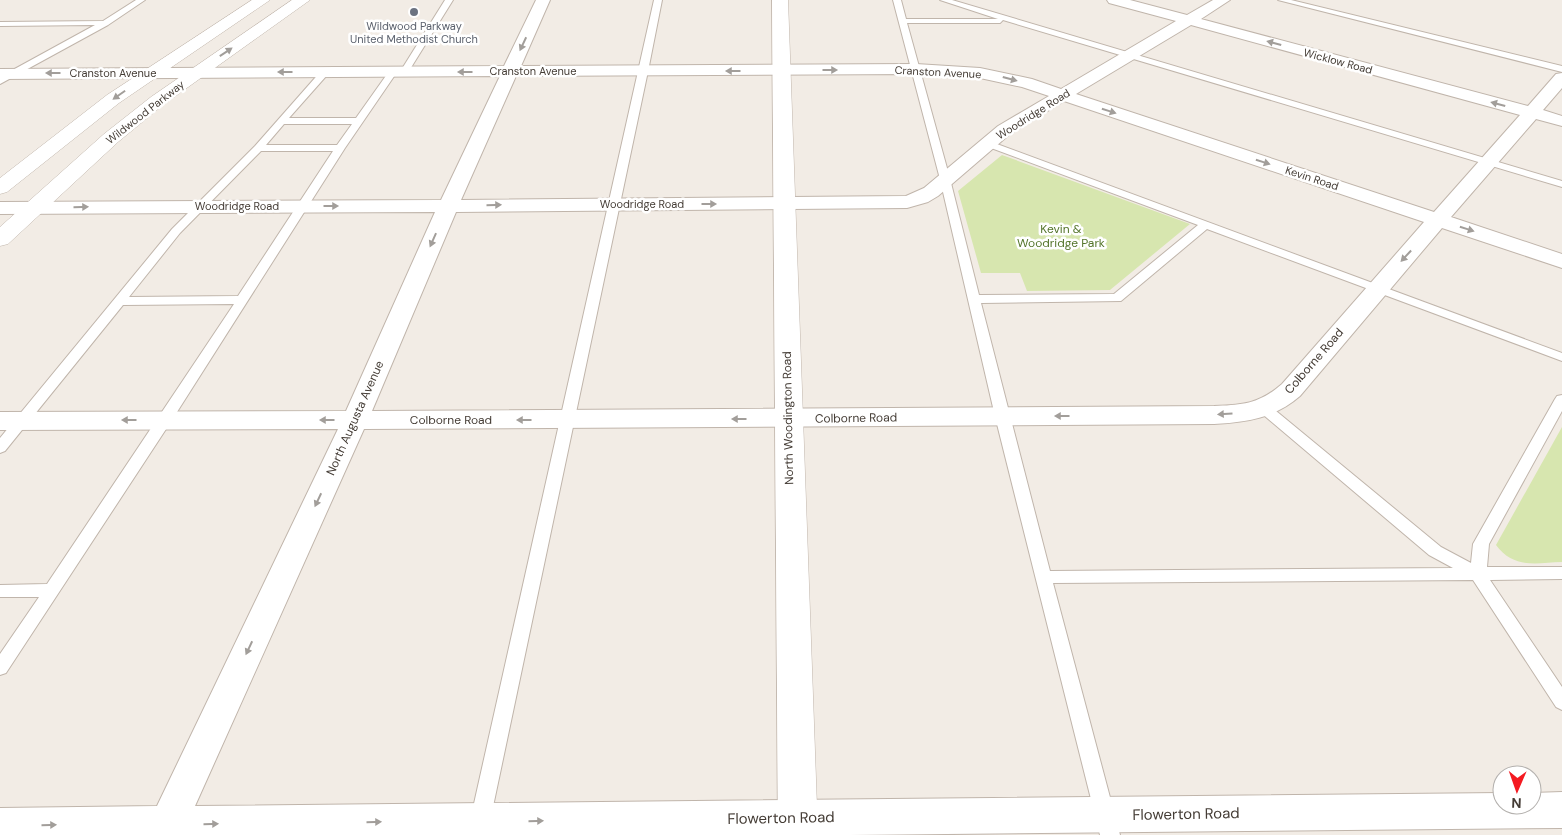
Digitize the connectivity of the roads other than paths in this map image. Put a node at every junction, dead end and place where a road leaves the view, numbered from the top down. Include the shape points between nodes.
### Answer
1 (141, 0) edge
2 (262, 0) edge
3 (302, 0) edge
4 (448, 0) edge
5 (543, 0) edge
6 (658, 0) edge
7 (780, 0) edge
8 (897, 0) edge
9 (944, 0) edge
10 (1114, 0) edge
11 (1223, 0) edge
12 (1282, 0) edge
13 (1189, 20) junction
14 (903, 21) junction
15 (1015, 21) junction
16 (105, 23) junction
17 (0, 24) edge
18 (1130, 55) junction
19 (1562, 69) edge
20 (782, 70) junction
21 (916, 70) junction
22 (510, 71) junction
23 (644, 71) junction
24 (196, 72) junction
25 (325, 72) junction
26 (398, 72) junction
27 (151, 73) junction
28 (8, 74) edge
29 (1562, 78) edge
30 (0, 81) edge
31 (1062, 95) junction
32 (1532, 113) junction
33 (282, 121) junction
34 (359, 121) junction
35 (1562, 121) edge
36 (986, 144) junction
37 (258, 148) junction
38 (340, 148) junction
39 (1488, 162) junction
40 (945, 180) junction
41 (1562, 184) edge
42 (0, 188) edge
43 (614, 204) junction
44 (785, 204) junction
45 (202, 206) junction
46 (302, 206) junction
47 (448, 206) junction
48 (0, 208) edge
49 (33, 208) junction
50 (1439, 220) junction
51 (1206, 224) junction
52 (0, 239) edge
53 (1562, 261) edge
54 (1376, 288) junction
55 (975, 299) junction
56 (242, 300) junction
57 (118, 301) junction
58 (1562, 357) edge
59 (1562, 399) edge
60 (1265, 409) junction
61 (1002, 416) junction
62 (788, 419) junction
63 (165, 420) junction
64 (355, 420) junction
65 (567, 420) junction
66 (11, 421) edge
67 (0, 448) edge
68 (1562, 573) edge
69 (1478, 574) junction
70 (1044, 577) junction
71 (52, 590) junction
72 (0, 591) edge
73 (0, 668) edge
74 (1562, 702) edge
75 (1562, 810) edge
76 (1107, 825) edge
77 (0, 826) edge
78 (797, 826) edge
79 (479, 828) edge
80 (165, 830) edge

1 - 16 lane
2 - 27 street
24 -> 3 street, Wildwood Parkway
4 - 26 lane
5 -> 22 street, North Augusta Avenue
6 - 23 lane
7 - 20 street, North Woodington Road
8 - 14 lane
9 - 15 lane
10 - 13 street, Wicklow Road
11 - 13 street, Woodridge Road
12 - 19 lane
13 - 18 street, Woodridge Road
32 -> 13 street, Wicklow Road
14 - 15 lane
14 - 21 lane
15 - 18 lane
16 - 17 lane
16 - 28 lane
18 - 31 street, Woodridge Road
18 - 39 lane
20 -> 21 street, Cranston Avenue
20 -> 23 street, Cranston Avenue
20 - 44 street, North Woodington Road
21 -> 31 street, Cranston Avenue via 980,73
21 - 40 lane
22 - 23 street, Cranston Avenue
22 -> 26 street, Cranston Avenue
22 - 47 street, North Augusta Avenue
23 - 43 lane
25 -> 24 street, Cranston Avenue
24 - 27 street, Cranston Avenue
24 - 49 street, Wildwood Parkway via 111,138
25 - 26 street, Cranston Avenue
25 - 33 lane
26 - 34 lane
27 -> 28 street, Cranston Avenue
27 -> 42 street
28 - 30 lane
29 - 32 street, Colborne Road
31 - 36 street, Woodridge Road
31 -> 50 street, Kevin Road
32 - 35 street, Wicklow Road
32 - 39 street, Colborne Road
33 - 34 lane
33 - 37 lane
34 - 38 lane
36 - 40 street, Woodridge Road
36 - 51 lane
37 - 38 lane
37 - 45 lane
38 - 46 lane
39 - 41 lane
39 - 50 street, Colborne Road
40 - 44 street, Woodridge Road via 931,192 907,202
40 - 55 lane
43 -> 44 street, Woodridge Road
47 -> 43 street, Woodridge Road
43 - 65 lane
44 - 62 street, North Woodington Road
45 - 46 street, Woodridge Road
49 -> 45 street, Woodridge Road
45 - 57 lane via 176,231
46 -> 47 street, Woodridge Road
46 - 56 lane
47 -> 64 street, North Augusta Avenue
48 - 49 street, Woodridge Road
49 - 52 street, Wildwood Parkway
50 -> 53 street, Kevin Road
50 -> 54 street, Colborne Road
51 - 54 lane
51 - 55 lane via 1117,298
54 - 58 lane
54 - 60 street, Colborne Road via 1290,390
55 - 61 lane
56 - 57 lane
56 - 63 lane
57 - 66 lane
59 - 69 lane via 1481,544
60 -> 61 street, Colborne Road via 1214,415
60 - 69 lane via 1435,551
61 - 62 street, Colborne Road
61 - 70 lane
62 -> 65 street, Colborne Road
62 - 78 street, North Woodington Road
64 -> 63 street, Colborne Road
63 -> 66 street, Colborne Road
63 - 71 lane
65 -> 64 street, Colborne Road
64 -> 80 street, North Augusta Avenue
65 - 79 lane
66 - 67 lane
68 - 69 lane
69 - 70 lane
69 - 74 lane
70 - 76 lane
71 - 72 lane
71 - 73 lane
75 - 76 street, Flowerton Road
76 - 78 street, Flowerton Road
77 -> 80 street, Flowerton Road
79 -> 78 street, Flowerton Road
80 -> 79 street, Flowerton Road

